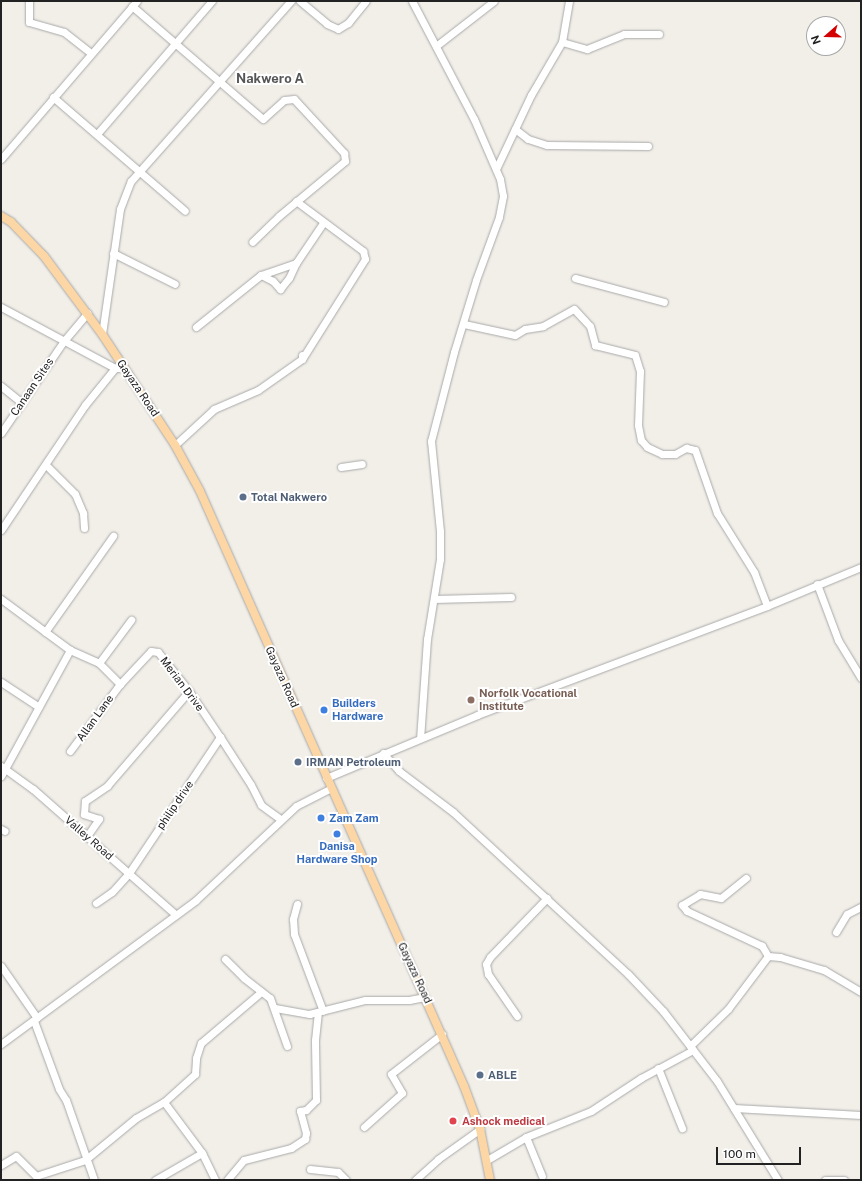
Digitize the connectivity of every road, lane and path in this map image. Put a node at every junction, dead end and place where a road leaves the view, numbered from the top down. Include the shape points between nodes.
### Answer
1 (30, 1) edge
2 (212, 1) edge
3 (291, 1) edge
4 (300, 1) edge
5 (366, 1) edge
6 (412, 1) edge
7 (494, 1) edge
8 (569, 1) edge
9 (135, 4) edge
10 (659, 34) dead end
11 (562, 42) junction
12 (175, 43) junction
13 (436, 46) junction
14 (90, 53) junction
15 (222, 81) junction
16 (54, 97) junction
17 (515, 130) junction
18 (97, 134) junction
19 (648, 146) dead end
20 (1, 159) edge
21 (496, 169) junction
22 (141, 172) junction
23 (296, 202) junction
24 (185, 211) dead end
25 (1, 216) edge
26 (323, 223) junction
27 (252, 242) dead end
28 (113, 253) junction
29 (296, 263) junction
30 (261, 275) junction
31 (575, 278) dead end
32 (175, 284) dead end
33 (664, 302) dead end
34 (1, 307) edge
35 (87, 313) junction
36 (464, 324) junction
37 (196, 327) dead end
38 (102, 334) junction
39 (63, 342) junction
40 (119, 368) junction
41 (1, 386) edge
42 (22, 403) junction
43 (1, 433) edge
44 (175, 445) junction
45 (362, 464) dead end
46 (46, 465) junction
47 (341, 467) dead end
48 (84, 528) dead end
49 (1, 530) edge
50 (113, 536) dead end
51 (861, 567) edge
52 (817, 584) junction
53 (511, 596) dead end
54 (1, 599) edge
55 (434, 599) junction
56 (767, 606) junction
57 (131, 620) dead end
58 (45, 632) junction
59 (70, 650) junction
60 (99, 663) junction
61 (861, 678) edge
62 (1, 682) edge
63 (120, 684) junction
64 (189, 691) junction
65 (39, 706) junction
66 (220, 737) junction
67 (420, 738) junction
68 (70, 752) dead end
69 (383, 753) junction
70 (3, 767) edge
71 (1, 776) edge
72 (326, 778) junction
73 (330, 789) junction
74 (280, 819) junction
75 (87, 836) junction
76 (129, 873) junction
77 (746, 878) dead end
78 (547, 898) junction
79 (96, 903) dead end
80 (297, 904) dead end
81 (859, 908) edge
82 (175, 914) junction
83 (861, 917) edge
84 (836, 932) dead end
85 (768, 956) junction
86 (225, 958) dead end
87 (1, 966) edge
88 (261, 992) junction
89 (861, 992) edge
90 (425, 996) junction
91 (275, 1008) junction
92 (320, 1012) junction
93 (517, 1016) dead end
94 (36, 1020) junction
95 (442, 1034) junction
96 (1, 1044) edge
97 (287, 1046) dead end
98 (692, 1048) junction
99 (658, 1068) junction
100 (164, 1102) junction
101 (734, 1108) junction
102 (861, 1115) edge
103 (364, 1127) dead end
104 (682, 1128) dead end
105 (480, 1129) junction
106 (526, 1137) junction
107 (202, 1153) junction
108 (85, 1160) junction
109 (486, 1160) junction
110 (1, 1165) edge
111 (310, 1169) dead end
112 (542, 1176) dead end
113 (94, 1180) edge
114 (155, 1180) edge
115 (215, 1180) edge
116 (227, 1180) edge
117 (346, 1180) edge
118 (415, 1180) edge
119 (490, 1180) edge
120 (778, 1180) edge
121 (825, 1180) edge
122 (844, 1180) edge

1 - 14 street via 30,22 64,32
2 - 12 street
3 - 15 street
4 - 5 street via 327,24 338,29 348,23
6 - 13 street
7 - 13 street
8 - 11 street
9 - 12 street
9 - 14 street
10 - 11 street via 624,34 587,49
11 - 17 street via 531,94
12 - 15 street
12 - 18 street
13 - 21 street via 474,119
14 - 16 street
15 - 22 street
15 - 23 street via 262,119 284,100 294,99 344,153 345,161
16 - 18 street
16 - 20 street
17 - 19 street via 528,139 547,145
17 - 21 street
18 - 22 street
21 - 36 street via 503,188 502,204
22 - 24 street
22 - 28 street via 131,181 120,209
23 - 26 street
23 - 27 street
25 - 35 main road, Gayaza Road via 11,222 44,256
26 - 29 street
26 - 44 street via 363,251 365,259 302,357 258,390 214,409
28 - 32 street
28 - 38 street
29 - 30 street
29 - 30 street via 290,278 280,289 273,281
30 - 37 street
31 - 33 street
34 - 39 street
35 - 38 main road, Gayaza Road
35 - 39 street, Canaan Sites
36 - 55 street via 454,352 431,442 440,530 440,559
36 - 56 street via 515,335 525,329 543,326 574,309 590,326 595,345 635,355 640,371 638,425 641,440 647,447 662,454 675,454 686,448 695,450 717,513 754,572
38 - 40 main road, Gayaza Road
39 - 40 street
39 - 42 street, Canaan Sites
40 - 44 main road, Gayaza Road
40 - 46 street via 85,405
41 - 42 street
42 - 43 street, Canaan Sites
44 - 72 main road, Gayaza Road via 200,491
45 - 47 street
46 - 48 street via 75,494 83,513
46 - 49 street
50 - 58 street
51 - 52 street
52 - 56 street
52 - 61 street via 838,640
53 - 55 street
54 - 58 street
55 - 67 street via 427,639
56 - 67 street
57 - 60 street
58 - 59 street
59 - 60 street
59 - 65 street
60 - 63 street
62 - 65 street
63 - 64 street, Merian Drive via 151,651 155,650
63 - 68 street, Allan Lane
64 - 66 street, Merian Drive
64 - 75 street via 107,786 85,801 84,814 99,819
65 - 70 street
66 - 74 street, Merian Drive via 251,785 261,806
66 - 76 street, philip drive
67 - 69 street
69 - 72 street
69 - 78 street via 399,771 453,812
70 - 71 street
70 - 75 street, Valley Road
72 - 73 main road, Gayaza Road
73 - 74 street via 296,806
73 - 90 main road, Gayaza Road
74 - 82 street via 200,897
75 - 76 street, Valley Road
76 - 79 street, philip drive via 112,892
76 - 82 street, Valley Road
77 - 85 street via 726,896 717,898 700,894 684,902 682,907 762,946
78 - 93 street via 486,964 488,974
78 - 98 street via 628,974 663,1011
80 - 92 street via 293,920 294,934
81 - 83 street
81 - 84 street via 847,914
82 - 94 street via 150,937 71,991
85 - 89 street via 824,970
85 - 98 street via 728,1009
86 - 88 street
87 - 94 street
88 - 91 street via 270,998
88 - 100 street via 201,1043 196,1058 196,1072
90 - 92 street via 409,1000 365,1000
90 - 95 main road, Gayaza Road
91 - 92 street via 309,1014
91 - 97 street
92 - 116 street via 315,1040 316,1100 306,1110 300,1111 306,1136 291,1148 244,1160
94 - 96 street
94 - 108 street
95 - 103 street via 391,1074 402,1093
95 - 105 main road, Gayaza Road
98 - 99 street
98 - 101 street
99 - 104 street
99 - 106 street via 591,1111
100 - 107 street
100 - 108 street via 136,1118
101 - 102 street
101 - 120 street
105 - 109 main road, Gayaza Road
105 - 118 street via 438,1159
106 - 109 street
106 - 112 street
107 - 114 street
107 - 115 street
108 - 110 street via 36,1176 16,1156
108 - 113 street
109 - 119 main road, Gayaza Road
111 - 117 street via 338,1172
121 - 122 street

